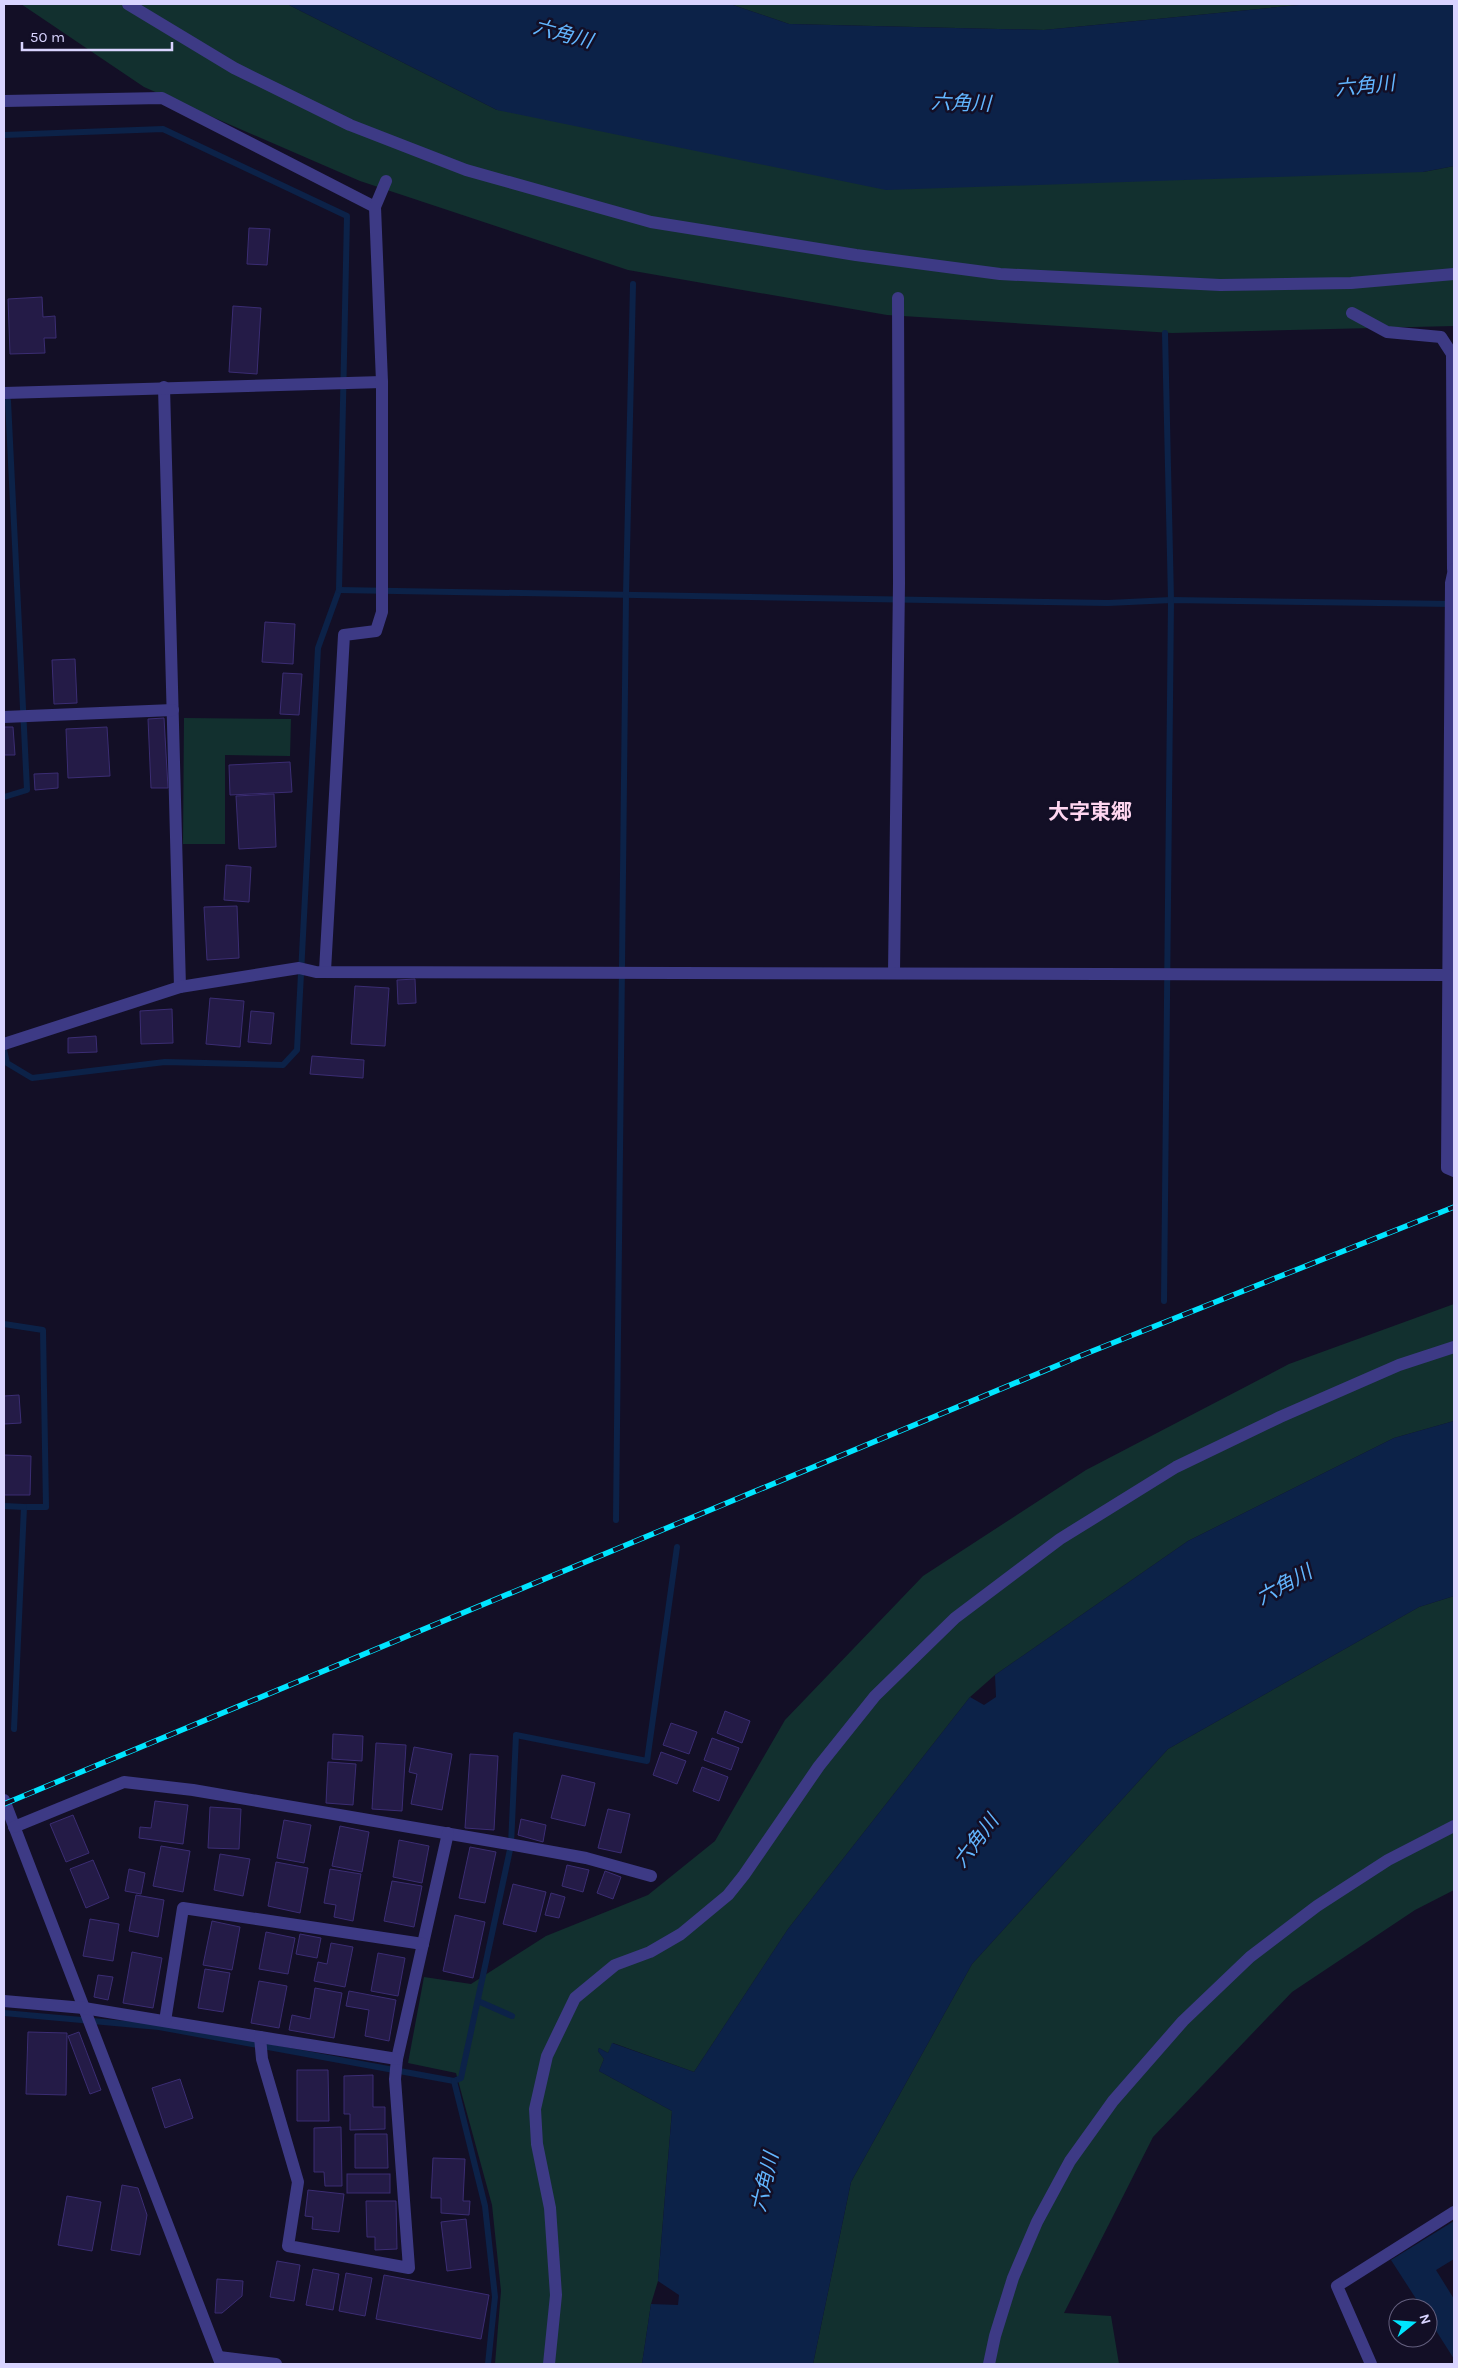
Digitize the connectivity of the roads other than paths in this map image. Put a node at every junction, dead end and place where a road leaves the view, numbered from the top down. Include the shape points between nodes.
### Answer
1 (128, 4) edge
2 (4, 101) edge
3 (386, 181) dead end
4 (375, 207) junction
5 (1454, 274) edge
6 (898, 298) dead end
7 (1352, 313) dead end
8 (382, 382) junction
9 (164, 387) junction
10 (4, 393) edge
11 (1454, 569) edge
12 (174, 710) junction
13 (9, 716) edge
14 (320, 972) junction
15 (894, 973) junction
16 (1448, 974) junction
17 (180, 987) junction
18 (4, 1044) edge
19 (1454, 1172) edge
20 (1454, 1347) edge
21 (4, 1800) edge
22 (1454, 1826) edge
23 (14, 1827) junction
24 (448, 1833) junction
25 (651, 1876) dead end
26 (423, 1944) junction
27 (4, 2001) edge
28 (85, 2011) junction
29 (165, 2021) junction
30 (261, 2040) junction
31 (396, 2068) junction
32 (1454, 2212) edge
33 (220, 2361) edge
34 (276, 2364) edge
35 (549, 2364) edge
36 (989, 2364) edge
37 (1371, 2364) edge

1 - 5 street via 234,68 350,125 466,170 651,222 1000,274 1220,285 1351,284
2 - 4 street via 162,98
3 - 4 street
4 - 8 street
6 - 15 street via 899,583
7 - 11 street via 1387,332 1441,337 1452,354
8 - 9 street
8 - 14 street via 382,612 376,631 344,635
9 - 10 street
9 - 12 street
11 - 16 street via 1451,583
12 - 13 street
12 - 17 street
14 - 15 street
14 - 17 street via 299,968
15 - 16 street
16 - 19 street via 1447,1168
17 - 18 street
20 - 35 street via 1390,1369 1176,1467 1060,1539 955,1618 875,1696 819,1766 728,1894 681,1934 650,1952 615,1965 574,1998 546,2056 535,2109 550,2208 556,2295
21 - 23 street
22 - 36 street via 1380,1865 1250,1957 1183,2021 1119,2094 1070,2161 1037,2222 1014,2278
23 - 24 street via 124,1782 193,1790
23 - 28 street
24 - 25 street via 586,1858
24 - 26 street
26 - 29 street via 183,1908
26 - 31 street
27 - 28 street
28 - 29 street
28 - 33 street
29 - 30 street
30 - 31 street
30 - 31 street via 262,2059 298,2182 288,2246 409,2268
32 - 37 street via 1337,2286
33 - 34 street

